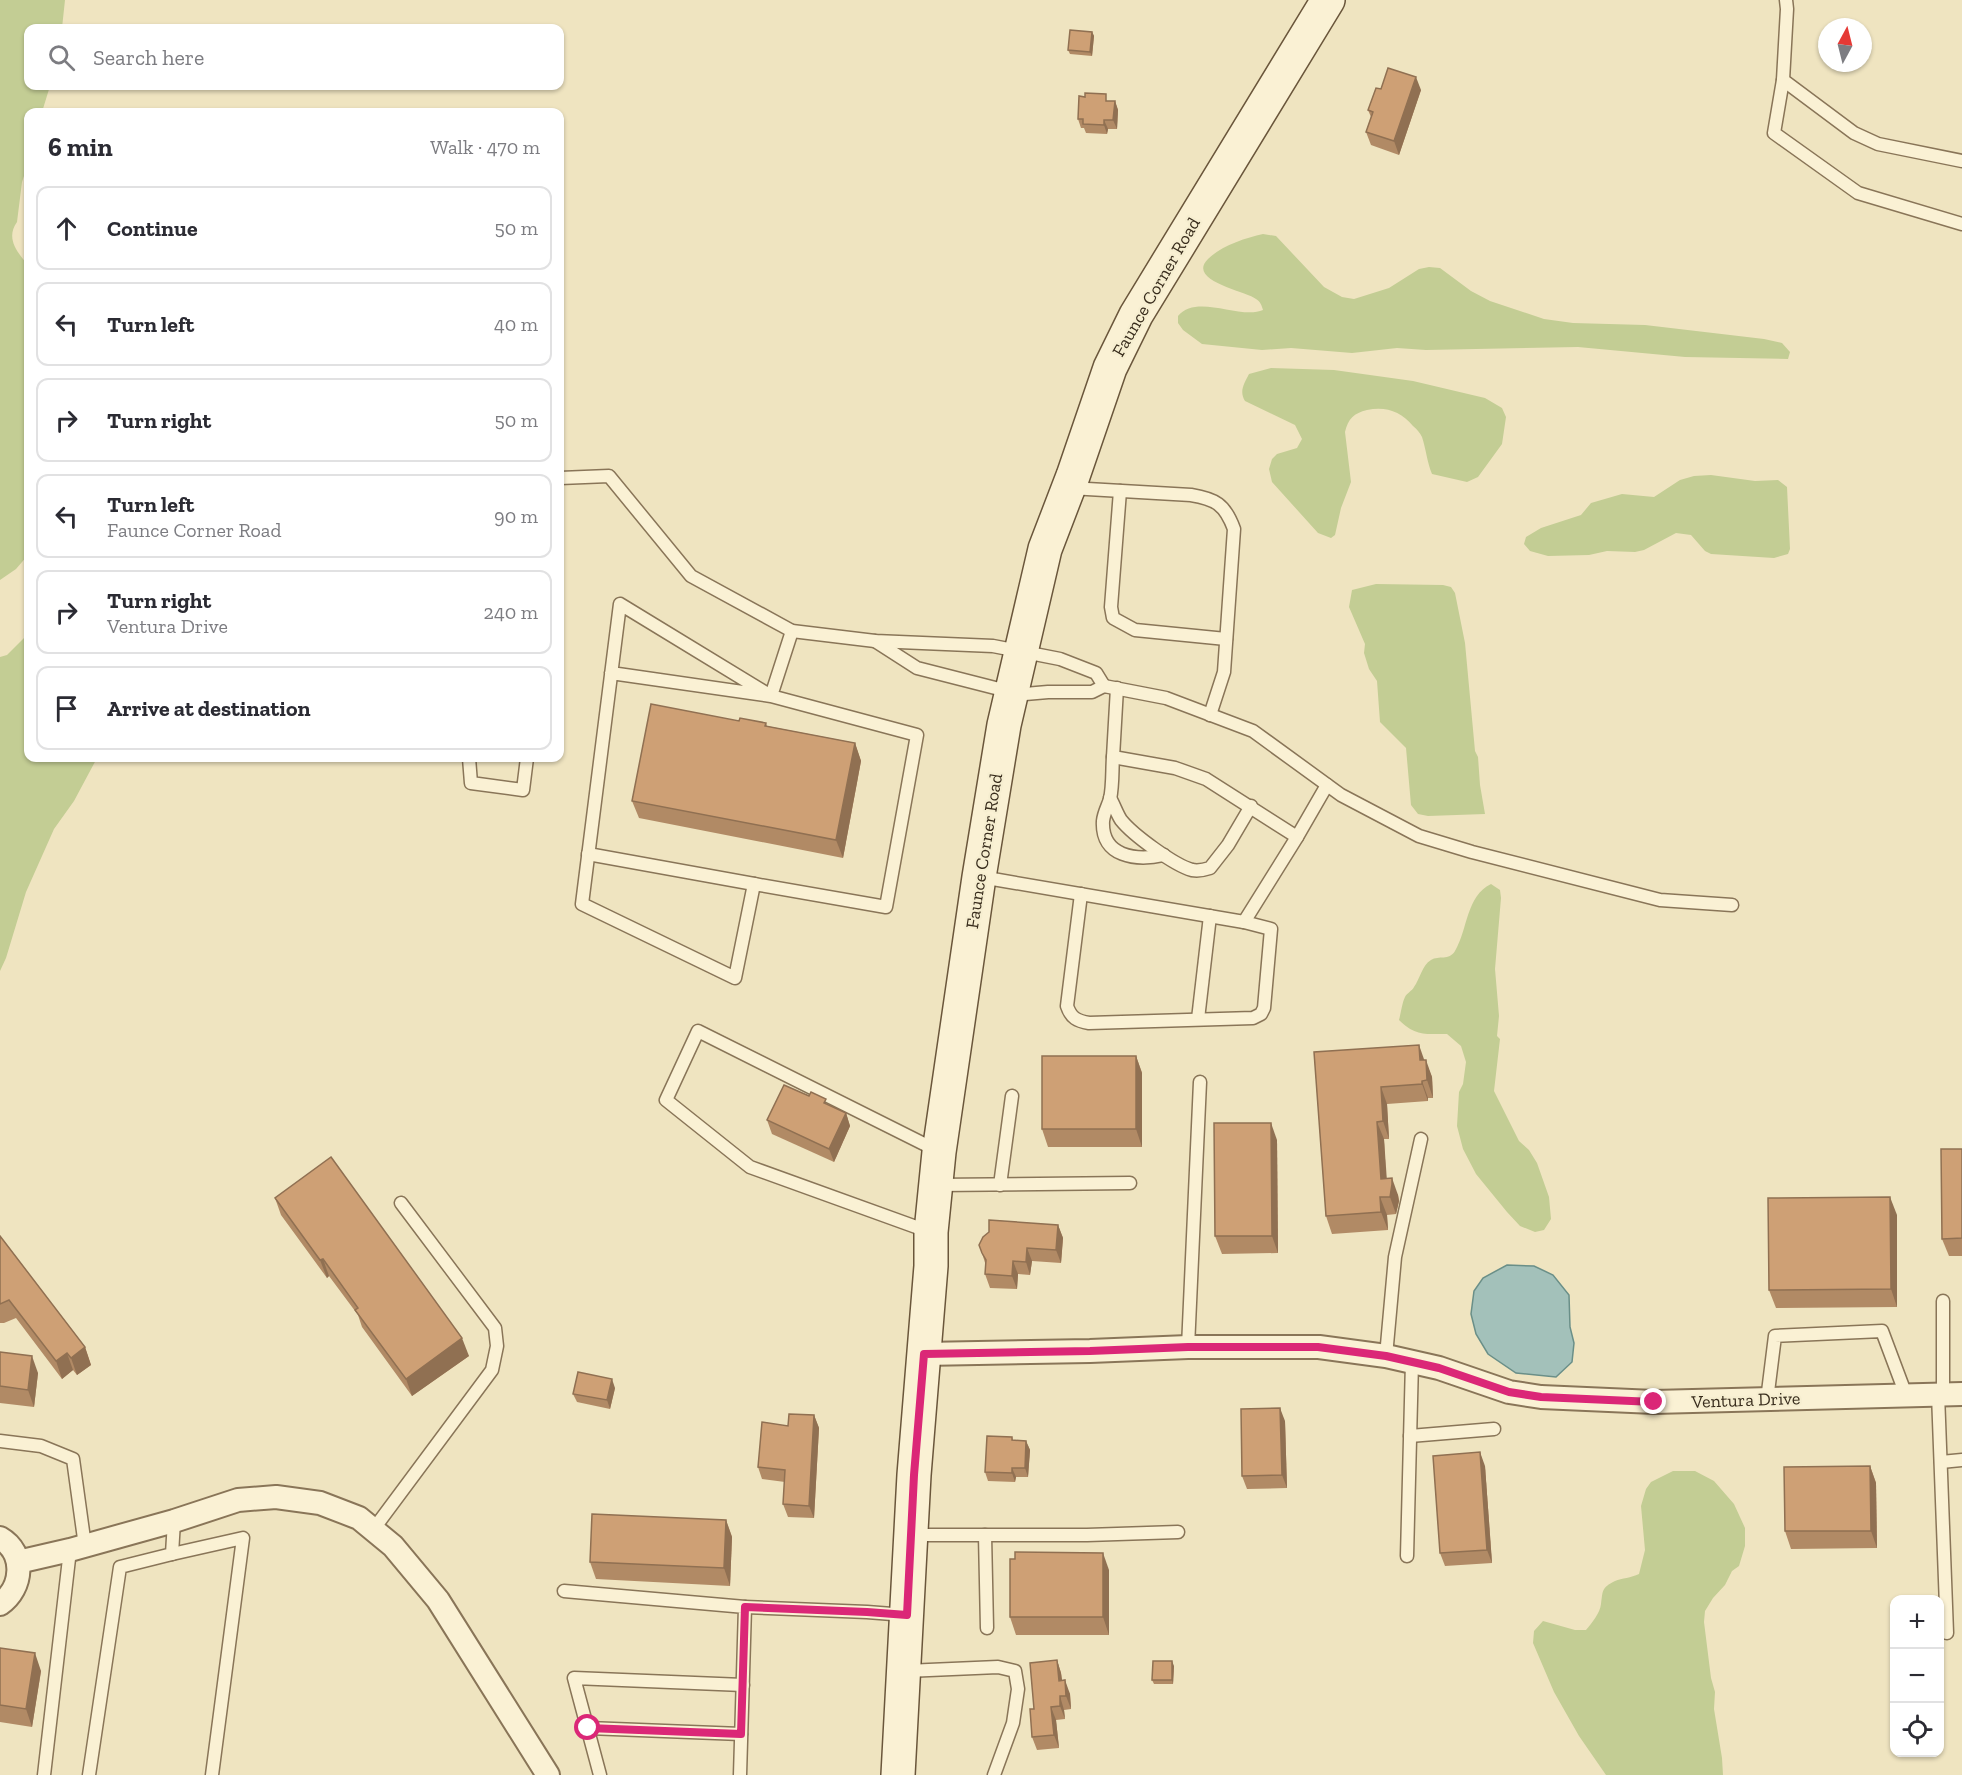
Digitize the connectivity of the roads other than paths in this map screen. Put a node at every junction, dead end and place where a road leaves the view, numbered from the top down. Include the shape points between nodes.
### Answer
1 (1328, 0) edge
2 (1786, 0) edge
3 (1783, 80) junction
4 (1962, 161) edge
5 (1962, 224) edge
6 (564, 478) edge
7 (1069, 488) junction
8 (1120, 491) junction
9 (792, 631) junction
10 (1226, 639) junction
11 (876, 641) junction
12 (1020, 651) junction
13 (611, 674) junction
14 (1104, 686) junction
15 (1117, 688) junction
16 (1011, 692) junction
17 (771, 696) junction
18 (1210, 715) junction
19 (1113, 757) junction
20 (469, 762) edge
21 (526, 762) edge
22 (1327, 785) junction
23 (1110, 798) junction
24 (1251, 806) junction
25 (1297, 837) junction
26 (588, 854) junction
27 (1164, 855) junction
28 (979, 877) junction
29 (754, 885) junction
30 (1081, 894) junction
31 (1732, 905) dead end
32 (1210, 916) junction
33 (1244, 922) junction
34 (1198, 1019) junction
35 (1200, 1082) dead end
36 (1012, 1096) dead end
37 (1421, 1139) dead end
38 (939, 1152) junction
39 (1130, 1183) dead end
40 (936, 1185) junction
41 (1000, 1185) junction
42 (401, 1203) dead end
43 (931, 1232) junction
44 (1943, 1301) dead end
45 (1188, 1347) junction
46 (924, 1354) junction
47 (1386, 1356) junction
48 (1412, 1362) junction
49 (1948, 1394) edge
50 (1906, 1395) junction
51 (1767, 1400) junction
52 (1494, 1429) dead end
53 (1410, 1436) junction
54 (0, 1440) edge
55 (1962, 1460) edge
56 (1941, 1462) junction
57 (174, 1521) junction
58 (373, 1530) junction
59 (1178, 1532) dead end
60 (911, 1535) junction
61 (985, 1535) junction
62 (0, 1538) edge
63 (77, 1548) junction
64 (172, 1554) junction
65 (1407, 1556) dead end
66 (18, 1562) junction
67 (564, 1591) dead end
68 (0, 1604) edge
69 (745, 1607) junction
70 (907, 1615) junction
71 (987, 1628) dead end
72 (1947, 1633) dead end
73 (903, 1671) junction
74 (743, 1685) junction
75 (588, 1728) junction
76 (741, 1734) junction
77 (45, 1775) edge
78 (89, 1775) edge
79 (212, 1775) edge
80 (548, 1775) edge
81 (600, 1775) edge
82 (740, 1775) edge
83 (898, 1775) edge
84 (994, 1775) edge

1 - 7 main road, Faunce Corner Road via 1136,315 1110,368
2 - 3 lane
3 - 4 lane via 1854,134 1878,144
3 - 5 lane via 1774,133 1858,193
6 - 9 lane via 609,476 691,576
7 - 8 lane
7 - 12 main road, Faunce Corner Road via 1045,549
8 - 10 lane via 1210,499 1231,520 1234,529
8 - 10 lane via 1113,618 1135,630
9 - 11 lane
9 - 17 lane
10 - 18 lane via 1224,672
11 - 12 lane via 993,646
11 - 16 lane via 917,668
12 - 14 lane via 1060,659 1096,673
12 - 16 main road, Faunce Corner Road
13 - 17 lane
13 - 17 lane via 620,604
13 - 26 lane
14 - 15 lane
14 - 16 lane via 1092,692
15 - 18 lane via 1166,698
15 - 19 lane
16 - 28 main road, Faunce Corner Road
17 - 29 lane via 917,735 886,907
18 - 22 lane via 1253,731
19 - 23 lane
19 - 24 lane via 1176,768 1206,779
20 - 21 lane via 471,783 523,790
22 - 25 lane
22 - 31 lane via 1419,836 1472,852 1659,900
23 - 27 lane via 1121,820
23 - 27 lane via 1103,823 1105,838 1114,849 1133,857
24 - 25 lane
24 - 27 lane via 1210,868 1195,870
25 - 33 lane
26 - 29 lane
26 - 29 lane via 582,904 735,978
28 - 30 lane
28 - 38 main road, Faunce Corner Road
30 - 32 lane
30 - 34 lane via 1069,1014 1077,1021 1089,1023
32 - 33 lane
32 - 34 lane
33 - 34 lane via 1271,929 1264,1008 1253,1018
35 - 45 lane
36 - 41 lane
37 - 47 lane via 1395,1257
38 - 40 main road, Faunce Corner Road
38 - 43 lane via 698,1031 666,1100 750,1167
39 - 41 lane
40 - 41 lane
40 - 43 main road, Faunce Corner Road
42 - 58 lane via 495,1328 497,1346 492,1370
43 - 46 main road, Faunce Corner Road
44 - 49 lane
45 - 46 street, Ventura Drive
45 - 47 street, Ventura Drive via 1318,1347
46 - 60 main road, Faunce Corner Road
47 - 48 street, Ventura Drive
48 - 51 street, Ventura Drive via 1509,1392 1541,1397 1654,1402
48 - 53 lane
49 - 50 street, Ventura Drive
49 - 56 lane
50 - 51 street, Ventura Drive
50 - 51 lane via 1882,1331 1775,1336
52 - 53 lane
53 - 65 lane
54 - 63 lane via 41,1446 72,1460
55 - 56 lane
56 - 72 lane
57 - 58 street via 238,1500 276,1497 320,1503 359,1518
57 - 63 street
57 - 64 lane
58 - 80 street via 393,1546 438,1600
59 - 61 lane
60 - 61 lane
60 - 70 main road, Faunce Corner Road
61 - 71 lane
62 - 66 street via 13,1550
63 - 66 street
63 - 77 lane
64 - 78 lane via 120,1567
64 - 79 lane via 243,1538
66 - 68 street via 15,1588
67 - 69 lane
69 - 70 lane
69 - 74 lane
70 - 73 main road, Faunce Corner Road
73 - 83 main road, Faunce Corner Road
73 - 84 lane via 998,1667 1015,1671 1018,1689 1013,1723
74 - 75 lane via 574,1678
74 - 76 lane
75 - 76 lane
75 - 81 lane
76 - 82 lane

